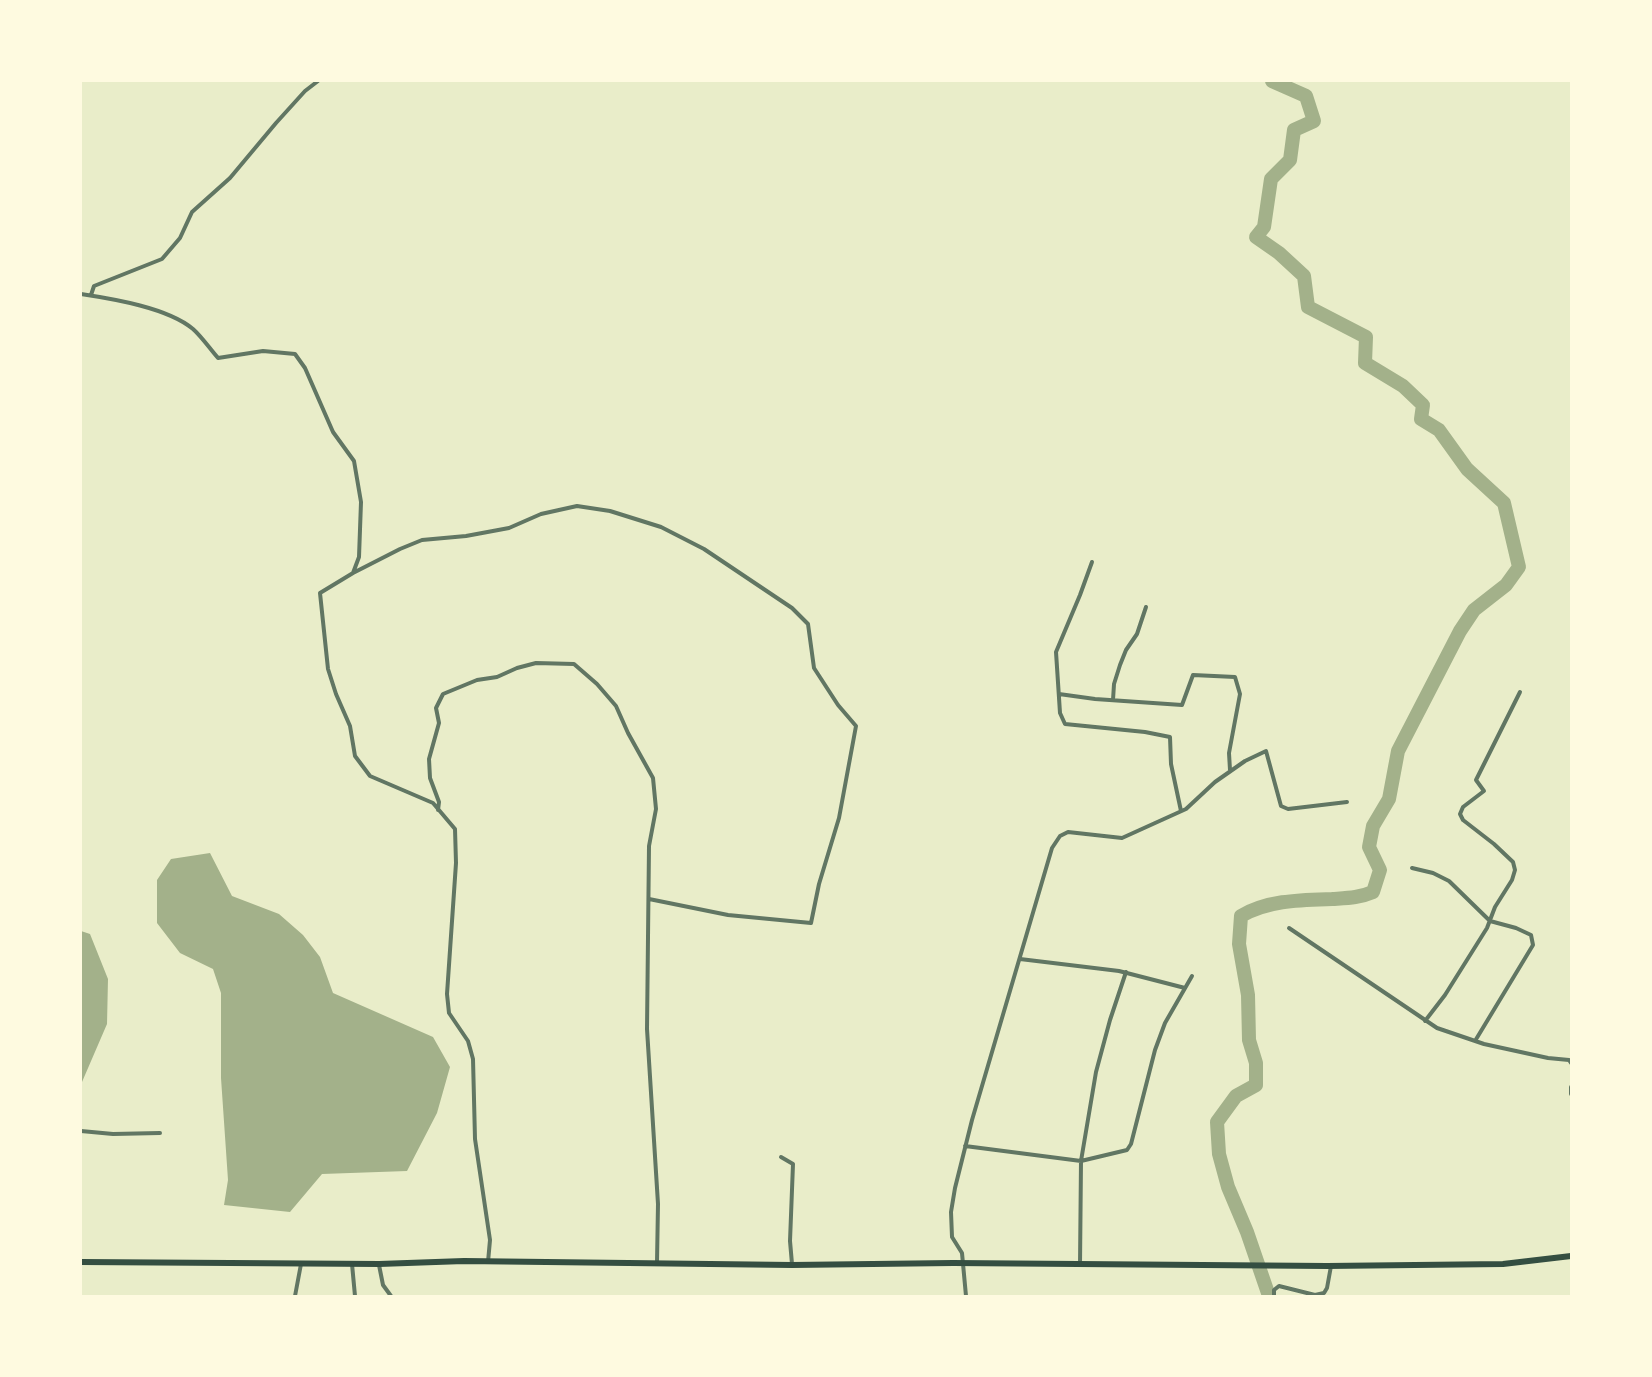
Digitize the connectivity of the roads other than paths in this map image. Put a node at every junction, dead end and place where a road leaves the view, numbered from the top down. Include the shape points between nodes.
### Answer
1 (318, 81) edge
2 (81, 294) edge
3 (91, 296) junction
4 (1092, 562) dead end
5 (352, 573) junction
6 (1146, 607) dead end
7 (1520, 692) dead end
8 (1059, 694) junction
9 (1113, 700) junction
10 (1230, 771) junction
11 (1347, 802) dead end
12 (438, 810) junction
13 (1181, 811) junction
14 (1412, 868) dead end
15 (649, 899) junction
16 (1490, 921) junction
17 (1289, 928) dead end
18 (1020, 958) junction
19 (1126, 972) junction
20 (1192, 976) dead end
21 (1185, 988) junction
22 (1425, 1021) junction
23 (1475, 1041) junction
24 (1571, 1063) edge
25 (1571, 1087) edge
26 (1571, 1094) edge
27 (81, 1131) edge
28 (160, 1133) dead end
29 (965, 1146) junction
30 (781, 1157) dead end
31 (1081, 1161) junction
32 (1571, 1256) edge
33 (81, 1262) edge
34 (488, 1262) junction
35 (657, 1262) junction
36 (964, 1263) junction
37 (301, 1264) junction
38 (352, 1264) junction
39 (379, 1264) junction
40 (792, 1265) junction
41 (1080, 1265) junction
42 (1331, 1266) junction
43 (295, 1296) edge
44 (355, 1296) edge
45 (391, 1296) edge
46 (966, 1296) edge
47 (1274, 1296) edge

1 - 3 street via 230,178 192,212 180,238 162,259 94,286
2 - 3 street
3 - 5 street via 171,314 194,330 218,358 263,351 295,354 333,432 354,461 361,530 359,557
4 - 8 street via 1056,652
5 - 12 street via 320,593 328,669 350,726 355,756 370,776 433,803
5 - 15 street via 422,540 509,528 542,514 577,506 610,511 662,527 704,549 792,608 808,624 814,668 856,726 839,818 811,923 728,915
6 - 9 street via 1120,665
7 - 16 street via 1476,780 1484,791 1460,814 1513,862 1512,880
8 - 9 street
8 - 13 street via 1065,724 1170,737
9 - 10 street via 1182,705 1193,675 1235,677 1240,694 1229,753
10 - 11 street via 1266,751 1281,806
10 - 13 street
12 - 15 street via 429,759 439,723 436,708 443,694 536,663 574,664 616,706 653,778 656,809 649,846
12 - 34 street via 455,830 448,1013 468,1041 473,1059 475,1139 490,1240
13 - 18 street via 1122,838 1068,832 1060,836 1052,848
14 - 16 street via 1449,881
15 - 35 street via 647,1029 658,1204
16 - 22 street
16 - 23 street via 1531,935 1533,945
17 - 22 street
18 - 19 street
18 - 29 street
19 - 21 street
19 - 31 street via 1096,1072
20 - 21 street
21 - 31 street via 1155,1050 1131,1144 1127,1150
22 - 23 street
23 - 24 street
25 - 26 street
27 - 28 street
29 - 31 street
29 - 36 street via 951,1212 952,1237
30 - 40 street via 792,1164
31 - 41 street
32 - 42 main road via 1503,1264
33 - 37 main road
34 - 35 main road
34 - 39 main road
35 - 40 main road
36 - 40 main road
36 - 41 main road
36 - 46 street
37 - 38 main road
37 - 43 street
38 - 39 main road
38 - 44 street
39 - 45 street via 383,1285
41 - 42 main road
42 - 47 street via 1324,1293 1315,1295 1279,1286

